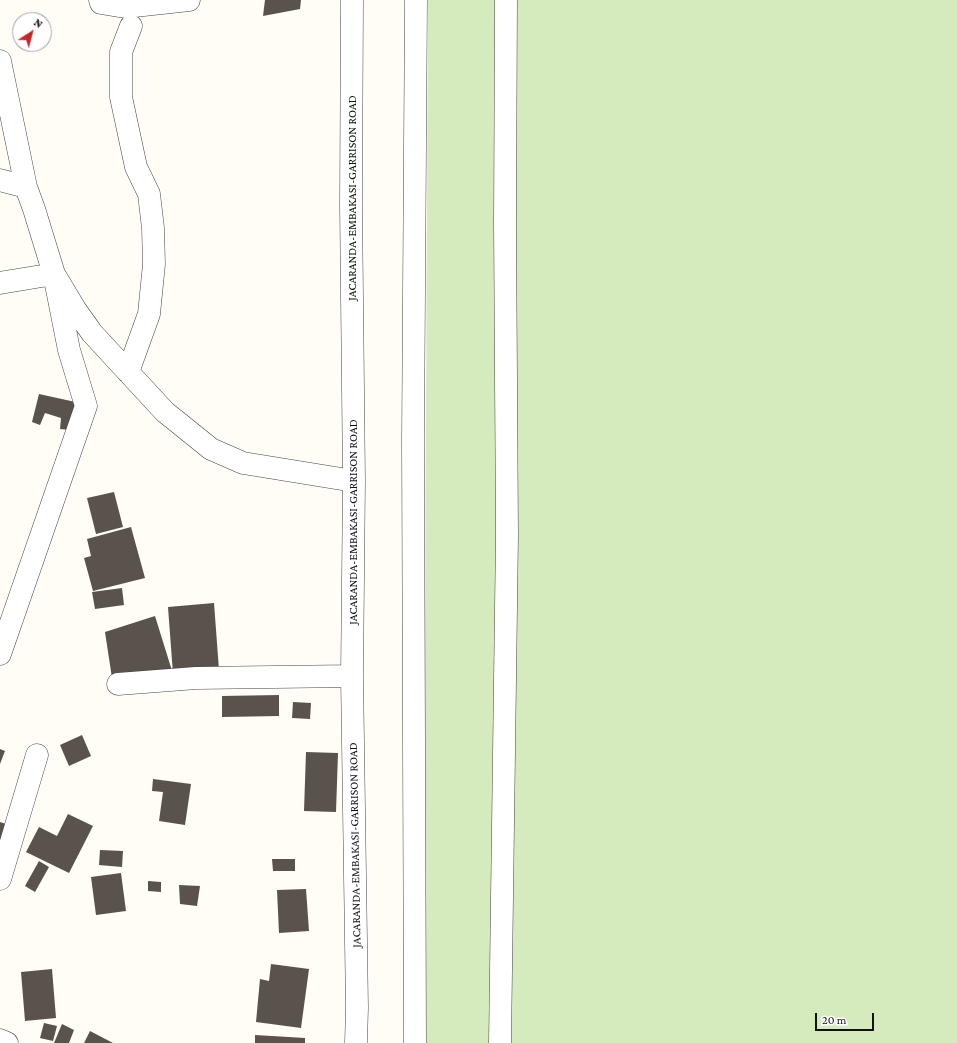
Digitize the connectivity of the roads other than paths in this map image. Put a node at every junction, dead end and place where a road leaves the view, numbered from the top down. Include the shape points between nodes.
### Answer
1 (100, 0) edge
2 (189, 0) edge
3 (352, 0) edge
4 (416, 0) edge
5 (506, 0) edge
6 (131, 26) dead end
7 (0, 61) edge
8 (0, 180) edge
9 (26, 187) junction
10 (54, 274) junction
11 (0, 283) edge
12 (128, 372) junction
13 (354, 481) junction
14 (0, 654) edge
15 (352, 676) junction
16 (118, 684) dead end
17 (37, 755) dead end
18 (0, 879) edge
19 (0, 1040) edge
20 (7, 1043) edge
21 (356, 1043) edge
22 (415, 1043) edge
23 (500, 1043) edge

1 - 2 street via 101,3 125,7
3 - 13 street, JACARANDA-EMBAKASI-GARRISON ROAD
4 - 22 street
5 - 23 street via 507,535
6 - 12 street via 121,52 122,97 136,168 149,194 154,264 149,314
7 - 9 street
8 - 9 street
9 - 10 street
10 - 11 street
10 - 12 street via 92,333
10 - 14 street via 69,350 86,406
12 - 13 street via 165,412 211,449 243,463
13 - 15 street, JACARANDA-EMBAKASI-GARRISON ROAD
15 - 16 street via 196,678
15 - 21 street, JACARANDA-EMBAKASI-GARRISON ROAD
17 - 18 street
19 - 20 street

